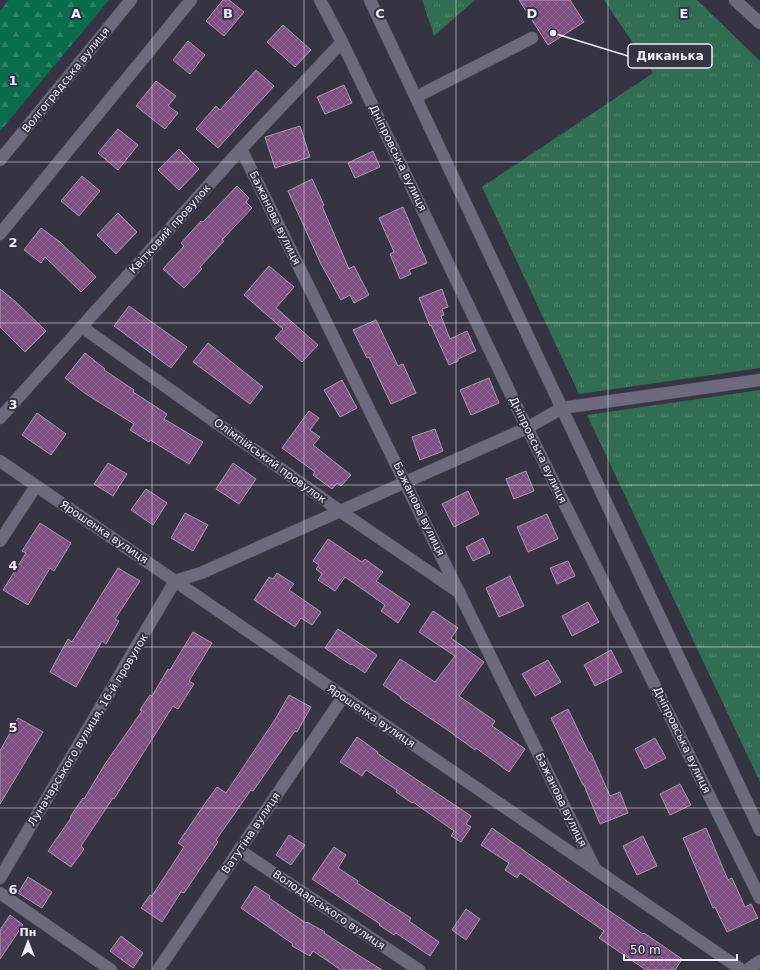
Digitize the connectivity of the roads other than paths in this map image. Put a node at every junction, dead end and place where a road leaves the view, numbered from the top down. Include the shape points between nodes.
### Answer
1 (131, 0) edge
2 (191, 0) edge
3 (320, 0) edge
4 (370, 0) edge
5 (735, 0) edge
6 (760, 23) edge
7 (532, 38) dead end
8 (342, 42) junction
9 (416, 97) junction
10 (241, 149) junction
11 (0, 160) edge
12 (0, 234) edge
13 (82, 327) junction
14 (760, 380) edge
15 (562, 408) junction
16 (0, 418) edge
17 (527, 428) junction
18 (0, 461) edge
19 (406, 482) junction
20 (36, 486) junction
21 (340, 511) junction
22 (0, 541) edge
23 (175, 581) junction
24 (461, 594) junction
25 (343, 697) junction
26 (760, 830) edge
27 (239, 850) junction
28 (595, 870) junction
29 (0, 878) edge
30 (0, 893) edge
31 (760, 898) edge
32 (760, 961) edge
33 (111, 970) edge
34 (158, 970) edge
35 (419, 970) edge
36 (742, 970) edge
37 (747, 970) edge

1 - 11 street, Волгоградська вулиця
2 - 12 street
3 - 8 street, Дніпровська вулиця
4 - 9 street
5 - 6 street
7 - 9 street
8 - 10 street, Квітковий провулок
8 - 17 street, Дніпровська вулиця
9 - 15 street
10 - 13 street, Квітковий провулок
10 - 19 street, Бажанова вулиця
13 - 16 street, Квітковий провулок
13 - 21 street, Олімпійський провулок
14 - 15 street
15 - 17 street
15 - 26 street
17 - 19 street
17 - 31 street, Дніпровська вулиця
18 - 20 street, Ярошенка вулиця
19 - 21 street
19 - 24 street, Бажанова вулиця
20 - 22 street
20 - 23 street, Ярошенка вулиця
21 - 23 street via 201,573
21 - 24 street, Олімпійський провулок
23 - 25 street, Ярошенка вулиця
23 - 29 street, Луначарського вулиця, 16-й провулок
24 - 28 street, Бажанова вулиця
25 - 27 street, Ватутіна вулиця
25 - 28 street, Ярошенка вулиця
27 - 34 street, Ватутіна вулиця
27 - 35 street, Володарського вулиця
28 - 36 street, Ярошенка вулиця
30 - 33 street
32 - 37 street

